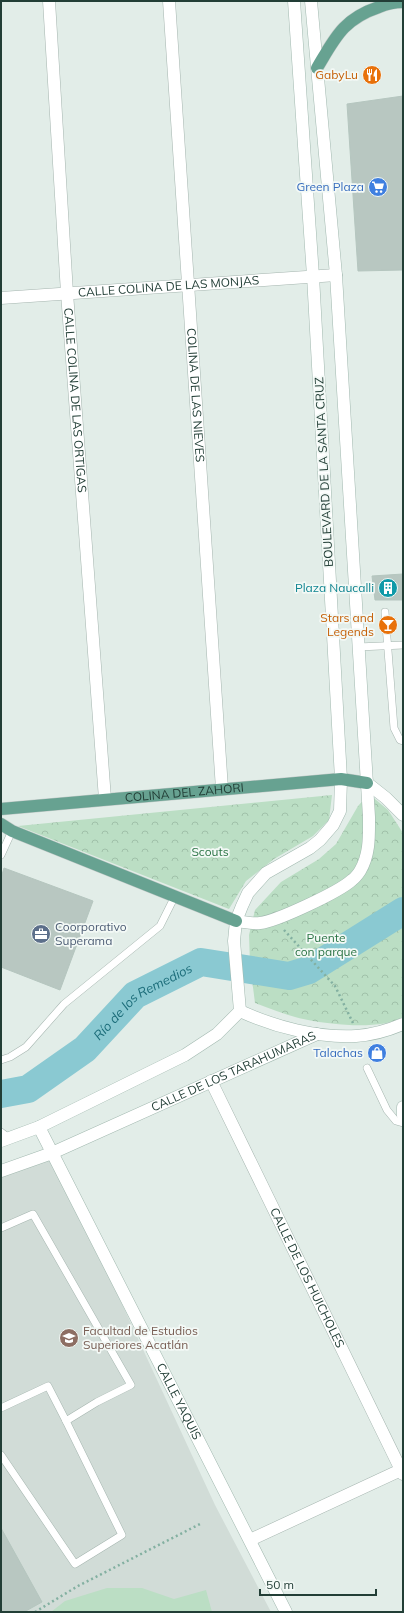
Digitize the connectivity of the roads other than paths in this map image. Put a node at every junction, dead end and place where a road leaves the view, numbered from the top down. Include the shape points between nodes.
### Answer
1 (49, 1) edge
2 (170, 1) edge
3 (294, 1) edge
4 (311, 1) edge
5 (403, 2) edge
6 (317, 68) junction
7 (336, 275) junction
8 (313, 276) junction
9 (188, 285) junction
10 (67, 293) junction
11 (1, 298) edge
12 (385, 612) dead end
13 (387, 645) junction
14 (403, 645) edge
15 (358, 647) junction
16 (403, 741) edge
17 (341, 779) junction
18 (367, 783) junction
19 (222, 789) junction
20 (105, 798) junction
21 (1, 809) edge
22 (403, 815) edge
23 (1, 824) edge
24 (12, 831) junction
25 (1, 855) edge
26 (175, 896) junction
27 (236, 921) junction
28 (240, 1011) junction
29 (403, 1024) edge
30 (317, 1034) junction
31 (1, 1060) edge
32 (367, 1068) dead end
33 (211, 1081) junction
34 (403, 1107) edge
35 (403, 1116) edge
36 (403, 1123) edge
37 (39, 1127) junction
38 (4, 1137) edge
39 (52, 1153) junction
40 (1, 1171) edge
41 (1, 1228) edge
42 (1, 1408) edge
43 (66, 1421) junction
44 (1, 1455) edge
45 (402, 1471) edge
46 (250, 1540) junction
47 (286, 1612) edge

1 - 10 main road, CALLE COLINA DE LAS ORTIGAS
2 - 9 main road, COLINA DE LAS NIEVES
3 - 8 main road, BOULEVARD DE LA SANTA CRUZ
4 - 6 main road, BOULEVARD DE LA SANTA CRUZ
5 - 6 main road via 382,6 349,22 335,37
6 - 7 main road, BOULEVARD DE LA SANTA CRUZ
7 - 8 main road, CALLE COLINA DE LAS MONJAS
7 - 15 main road, BOULEVARD DE LA SANTA CRUZ
8 - 9 main road, CALLE COLINA DE LAS MONJAS
8 - 17 main road, BOULEVARD DE LA SANTA CRUZ
9 - 10 main road, CALLE COLINA DE LAS MONJAS
9 - 19 main road, COLINA DE LAS NIEVES
10 - 11 main road, CALLE COLINA DE LAS MONJAS
10 - 20 main road, CALLE COLINA DE LAS ORTIGAS
12 - 13 lane
13 - 14 lane
13 - 15 lane
13 - 16 lane via 394,728
15 - 18 main road, BOULEVARD DE LA SANTA CRUZ
17 - 18 main road, COLINA DEL ZAHORI
17 - 19 main road, COLINA DEL ZAHORI
17 - 27 main road, BOULEVARD DE LA SANTA CRUZ via 340,811 333,825 310,848 266,873 248,893
18 - 22 main road
18 - 27 main road, BOULEVARD DE LA SANTA CRUZ via 368,854 352,880 338,890 274,919 261,923
19 - 20 main road, COLINA DEL ZAHORI
20 - 21 main road, COLINA DEL ZAHORI
23 - 24 main road
24 - 25 lane
24 - 26 main road
26 - 27 main road
26 - 31 lane via 160,926 64,1004 26,1047
27 - 28 main road, BOULEVARD DE LA SANTA CRUZ via 234,941
28 - 30 main road, CALLE DE LOS TARAHUMARAS via 262,1021
28 - 37 main road via 217,1034 185,1055
29 - 30 main road via 356,1036
30 - 33 main road, CALLE DE LOS TARAHUMARAS
32 - 36 lane via 387,1110 396,1121
33 - 39 main road, CALLE DE LOS TARAHUMARAS
33 - 45 main road, CALLE DE LOS HUICHOLES
34 - 35 main road
37 - 38 main road
37 - 39 main road, CALLE YAQUIS
39 - 40 main road, CALLE DE LOS TARAHUMARAS
39 - 46 main road, CALLE YAQUIS
41 - 43 lane via 33,1214 131,1385
42 - 43 lane via 48,1386
43 - 44 lane via 122,1535 75,1564
45 - 46 main road
46 - 47 main road, CALLE YAQUIS

